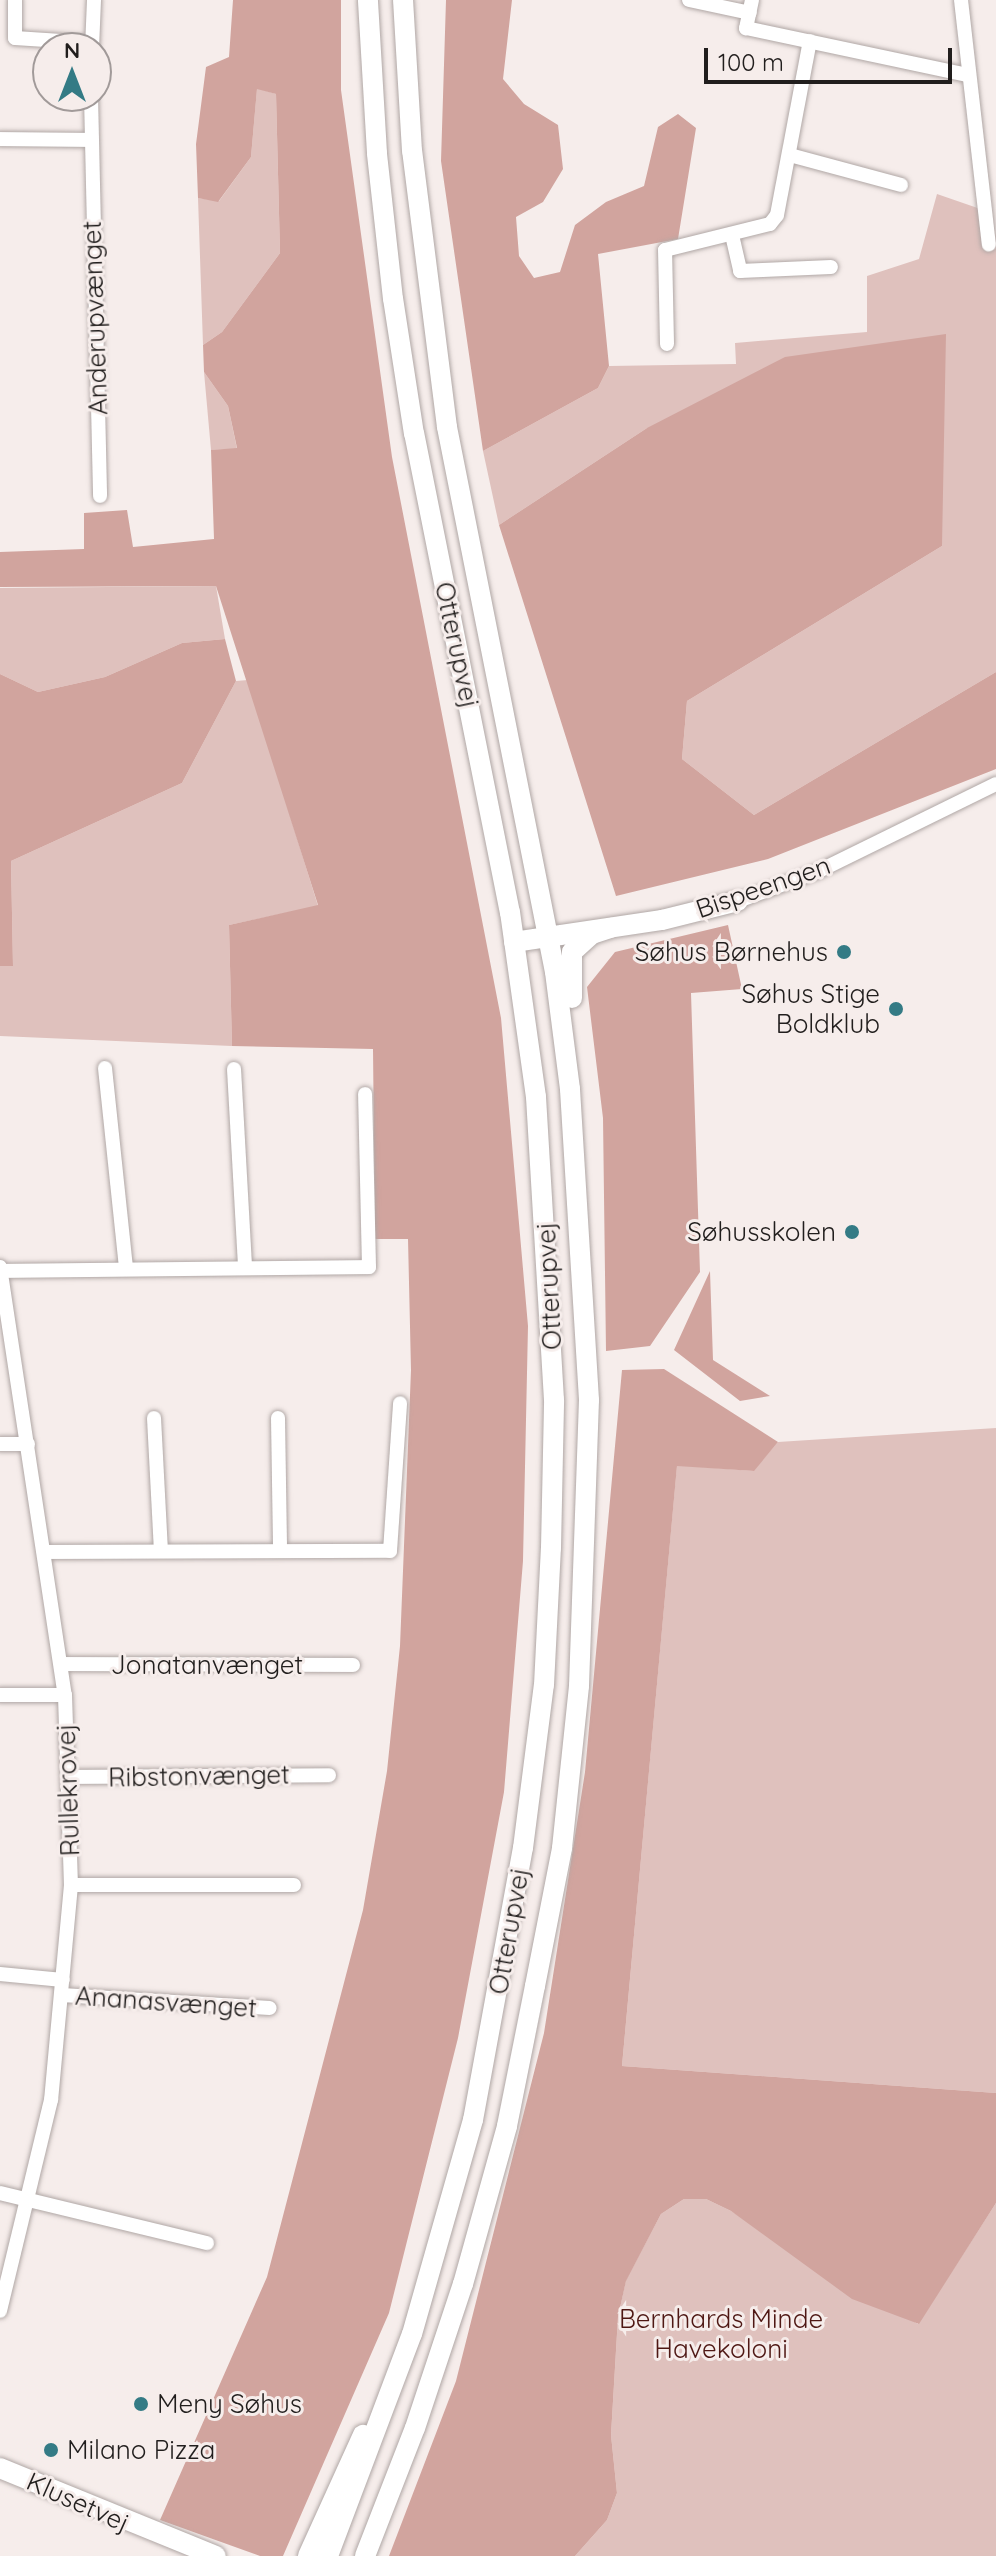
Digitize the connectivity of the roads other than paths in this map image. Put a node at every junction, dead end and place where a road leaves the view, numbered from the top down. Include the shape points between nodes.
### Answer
1 (15, 0) edge
2 (94, 0) edge
3 (368, 0) edge
4 (403, 0) edge
5 (689, 0) edge
6 (961, 0) edge
7 (751, 6) edge
8 (93, 32) edge
9 (32, 40) edge
10 (810, 41) junction
11 (968, 75) junction
12 (91, 112) edge
13 (0, 139) edge
14 (90, 140) junction
15 (790, 155) junction
16 (901, 185) dead end
17 (732, 235) junction
18 (989, 244) dead end
19 (831, 267) dead end
20 (667, 344) dead end
21 (100, 496) dead end
22 (996, 784) edge
23 (738, 901) joint
24 (611, 928) junction
25 (549, 938) junction
26 (514, 942) junction
27 (105, 1068) dead end
28 (234, 1069) dead end
29 (365, 1094) dead end
30 (578, 1205) junction
31 (245, 1267) junction
32 (126, 1268) junction
33 (0, 1269) edge
34 (400, 1403) dead end
35 (154, 1418) dead end
36 (278, 1418) dead end
37 (0, 1444) edge
38 (28, 1444) junction
39 (161, 1551) junction
40 (280, 1551) junction
41 (45, 1552) junction
42 (61, 1664) junction
43 (353, 1665) dead end
44 (0, 1695) edge
45 (65, 1695) junction
46 (329, 1775) dead end
47 (68, 1777) junction
48 (71, 1885) junction
49 (294, 1885) dead end
50 (0, 1974) edge
51 (63, 1988) junction
52 (270, 2008) dead end
53 (0, 2193) edge
54 (29, 2200) junction
55 (207, 2243) dead end
56 (0, 2311) edge
57 (397, 2376) junction
58 (0, 2468) edge
59 (156, 2536) junction
60 (186, 2556) edge
61 (216, 2556) edge
62 (308, 2556) edge
63 (328, 2556) edge
64 (365, 2556) edge

1 - 9 street via 15,38
2 - 8 street
3 - 26 main road, Otterupvej via 377,153 395,314
4 - 25 main road, Otterupvej via 413,167 447,427
5 - 7 street
6 - 11 street
7 - 10 street via 746,28
10 - 11 street
10 - 15 street
11 - 18 street
12 - 14 street, Anderupvænget
13 - 14 street
14 - 21 street, Anderupvænget
15 - 16 street
15 - 17 street via 777,215 770,224
17 - 19 street via 740,271
17 - 20 street via 665,250
22 - 23 street, Bispeengen via 819,871
23 - 24 main road, Bispeengen
24 - 25 main road, Bispeengen
24 - 30 main road via 581,941 569,961 585,1104
25 - 26 main road, Bispeengen
25 - 30 main road, Otterupvej via 570,1089
26 - 57 main road, Otterupvej via 536,1097 549,1262 554,1400 544,1685 513,1907 473,2120
27 - 32 street
28 - 31 street
29 - 31 street via 369,1267
30 - 64 main road, Otterupvej via 589,1400 586,1535 579,1686 562,1848 507,2126 425,2399
31 - 32 street
32 - 33 street
33 - 38 street, Rullekrovej
34 - 40 street via 390,1551
35 - 39 street
36 - 40 street
37 - 38 street
38 - 41 street, Rullekrovej
39 - 40 street
39 - 41 street
41 - 42 street, Rullekrovej
42 - 43 street, Jonatanvænget
42 - 45 street, Rullekrovej
44 - 45 street
45 - 47 street, Rullekrovej
46 - 47 street, Ribstonvænget
47 - 48 street, Rullekrovej
48 - 49 street
48 - 51 street, Rullekrovej
50 - 51 street, Ananasvænget
51 - 52 street, Ananasvænget
51 - 54 street, Rullekrovej via 51,2100
53 - 54 street
54 - 55 street
54 - 56 street, Rullekrovej
57 - 62 main road via 350,2459
57 - 63 main road, Otterupvej
58 - 59 main road, Klusetvej
59 - 60 main road, Klusetvej
59 - 61 main road, Klusetvej

